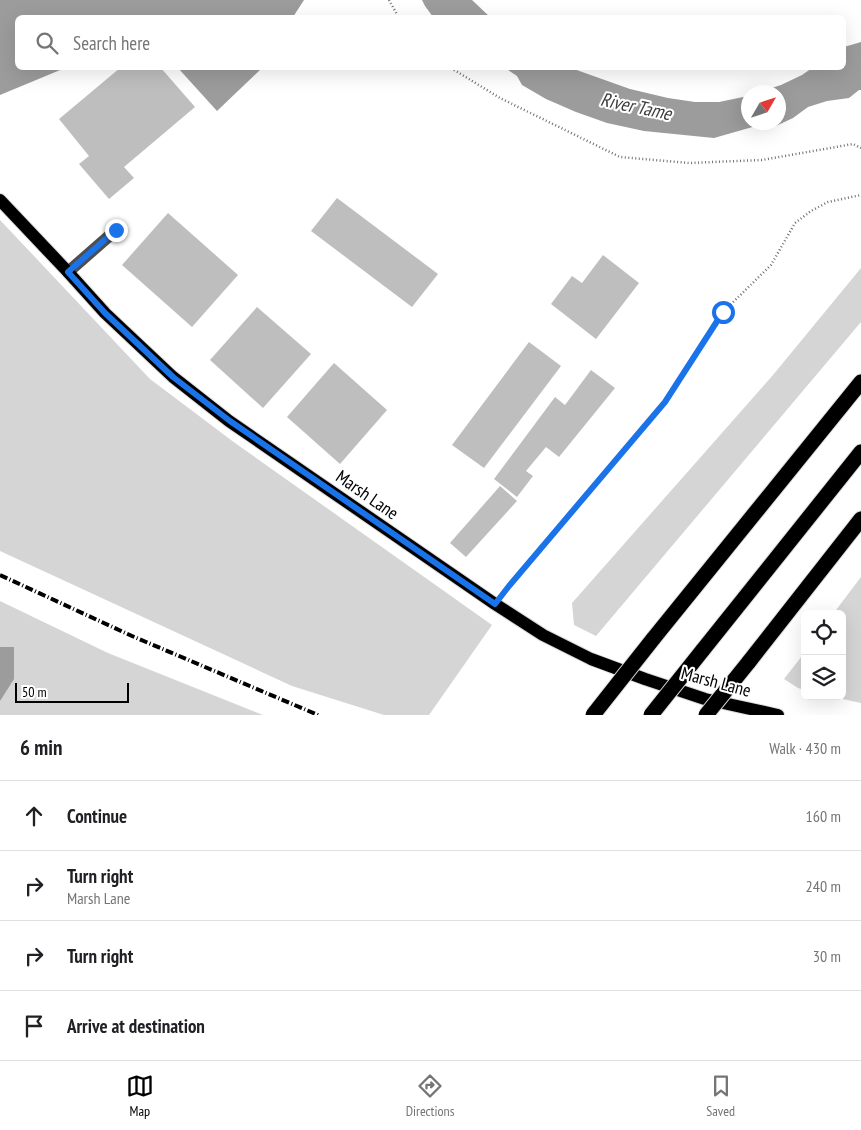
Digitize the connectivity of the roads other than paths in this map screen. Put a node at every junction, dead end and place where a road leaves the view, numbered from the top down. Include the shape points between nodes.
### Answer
1 (0, 200) edge
2 (116, 230) dead end
3 (68, 272) junction
4 (861, 382) edge
5 (861, 452) edge
6 (861, 519) edge
7 (593, 715) edge
8 (651, 715) edge
9 (706, 715) edge
10 (778, 715) edge

1 - 3 main road, Marsh Lane
2 - 3 lane
3 - 10 main road, Marsh Lane via 105,313 173,377 230,421 543,635 590,659 646,679 705,699
4 - 7 highway, bridge
5 - 8 highway, bridge
6 - 9 highway, bridge

